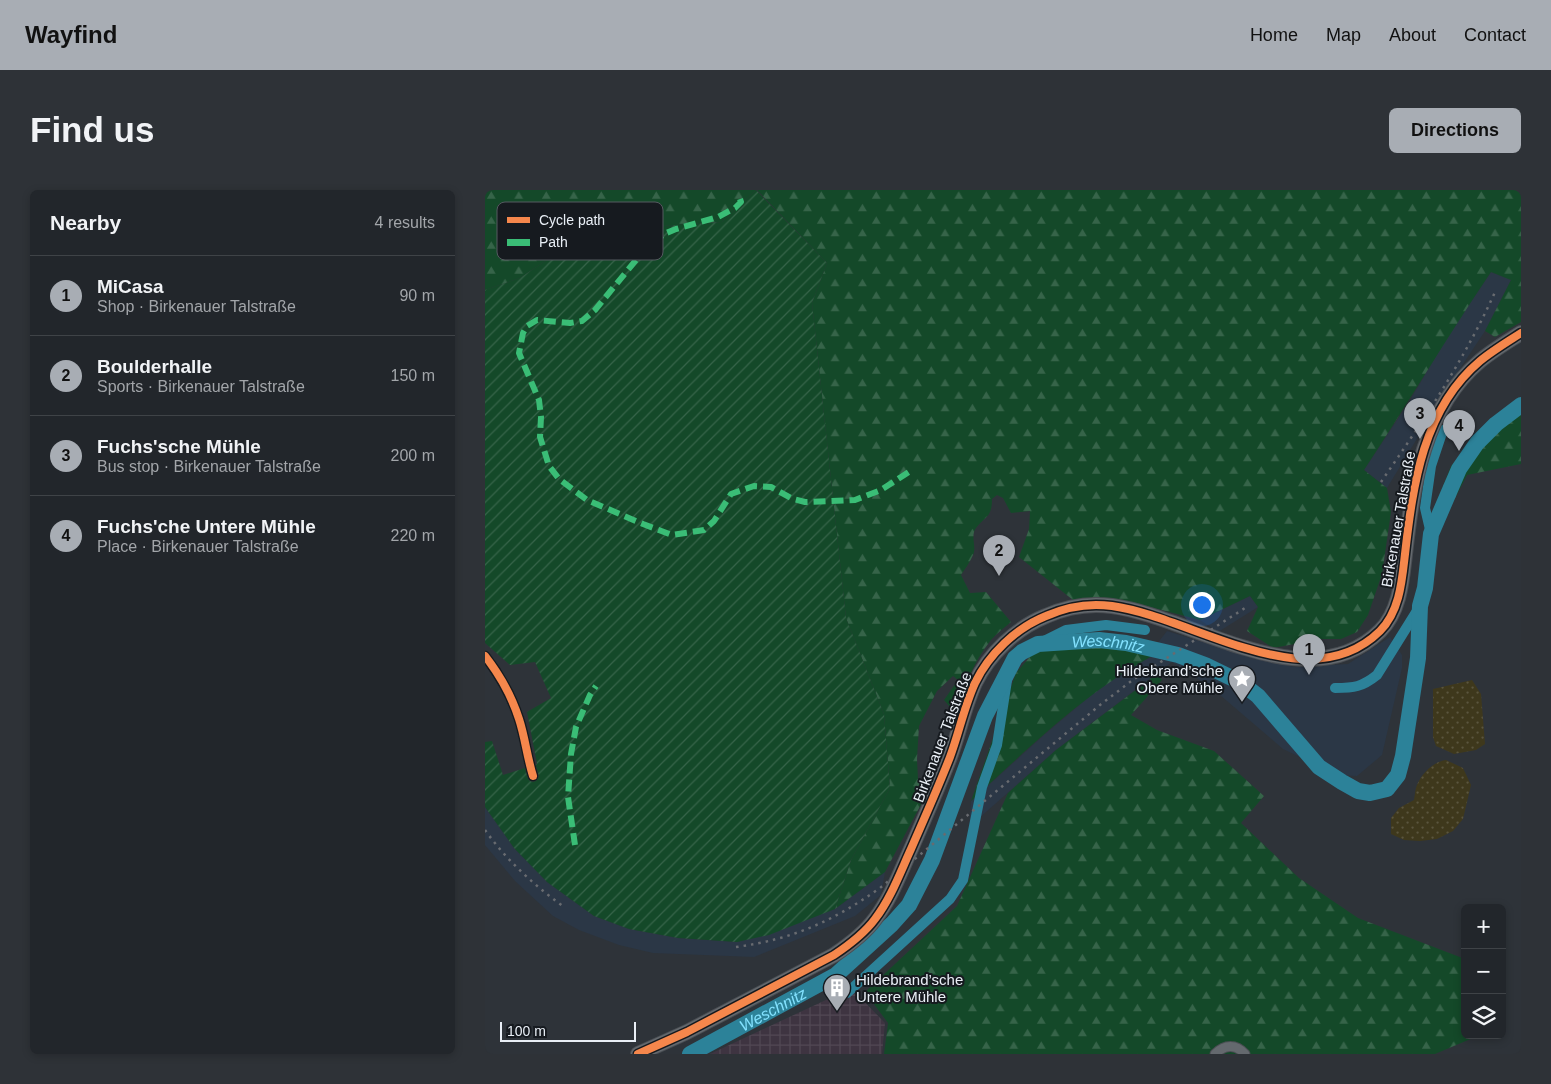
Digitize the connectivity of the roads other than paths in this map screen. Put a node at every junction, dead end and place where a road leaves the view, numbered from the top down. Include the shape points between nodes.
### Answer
1 (1521, 333) edge
2 (485, 656) edge
3 (533, 776) dead end
4 (638, 1054) edge
5 (1215, 1054) edge
6 (1245, 1054) edge

1 - 4 main road, Birkenauer Talstraße via 1465,376 1438,414 1417,470 1396,605 1383,629 1367,643 1335,657 1301,660 1265,653 1143,612 1092,605 1069,608 1029,624 1011,636 975,682 937,790 893,890 875,919 834,955
2 - 3 street via 511,697
5 - 6 street via 1229,1046 1238,1047

